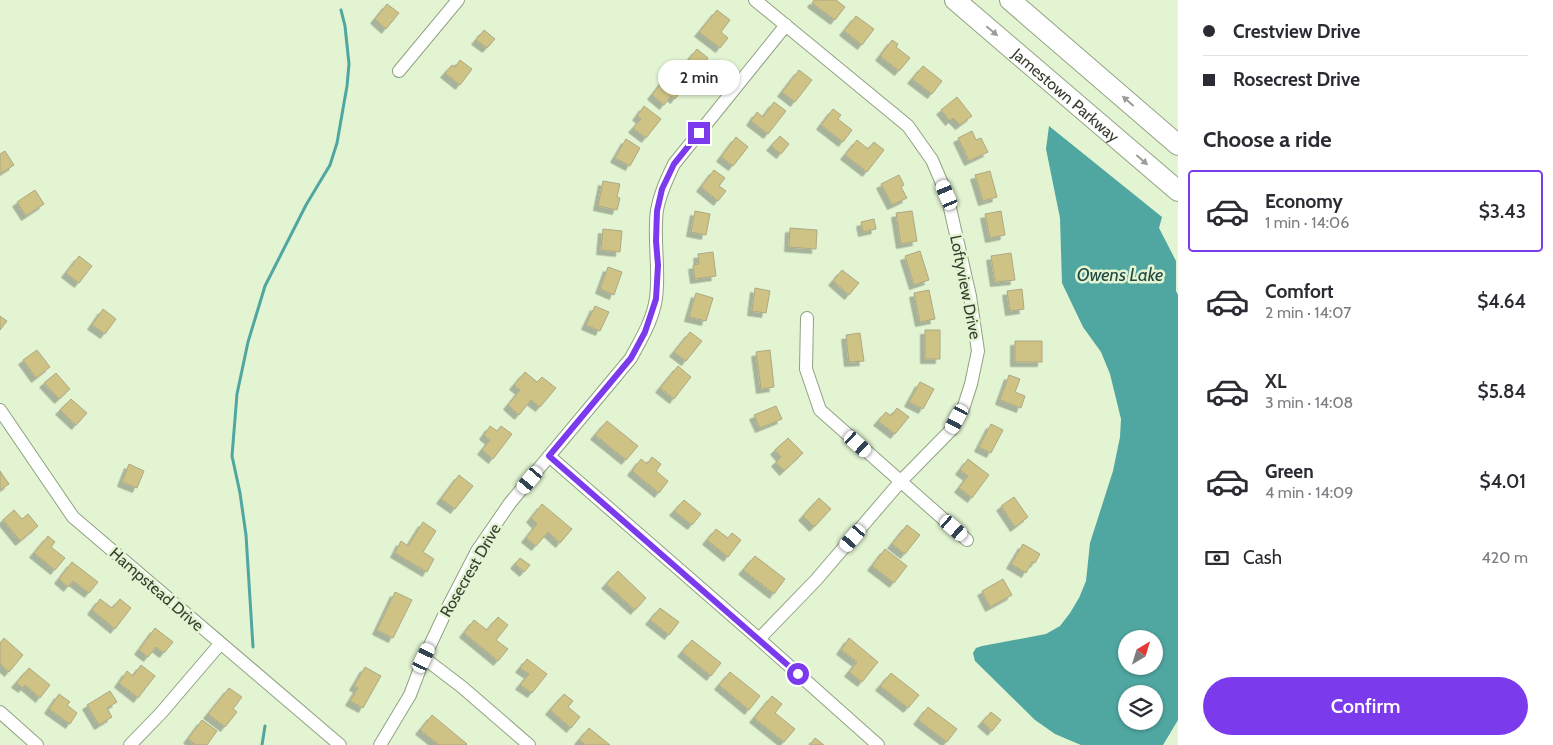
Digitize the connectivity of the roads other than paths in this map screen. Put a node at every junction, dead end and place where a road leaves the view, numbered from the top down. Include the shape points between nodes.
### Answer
1 (458, 0) edge
2 (755, 0) edge
3 (955, 0) edge
4 (1010, 0) edge
5 (786, 25) junction
6 (399, 71) dead end
7 (1178, 145) edge
8 (1178, 191) edge
9 (807, 318) dead end
10 (2, 418) edge
11 (549, 456) junction
12 (901, 481) junction
13 (967, 540) dead end
14 (759, 639) junction
15 (220, 644) junction
16 (424, 658) junction
17 (0, 712) edge
18 (37, 745) edge
19 (130, 745) edge
20 (340, 745) edge
21 (380, 745) edge
22 (530, 745) edge
23 (878, 745) edge

1 - 6 street
2 - 5 street, Loftyview Drive
3 -> 8 main road, Jamestown Parkway
7 -> 4 main road
5 - 11 street, Rosecrest Drive via 674,164 662,189 657,211 656,299 645,332 631,358
5 - 12 street, Loftyview Drive via 908,126 932,160 947,195 970,296 978,351 963,409 952,429
9 - 12 street via 806,369 820,410
10 - 15 street, Hampstead Drive via 73,517
11 - 14 street
11 - 16 street, Rosecrest Drive via 510,503 477,551
12 - 13 street
12 - 14 street, Loftyview Drive via 816,580
14 - 23 street
15 - 19 street
15 - 20 street, Hampstead Drive
16 - 21 street, Rosecrest Drive via 410,695
16 - 22 street
17 - 18 street

